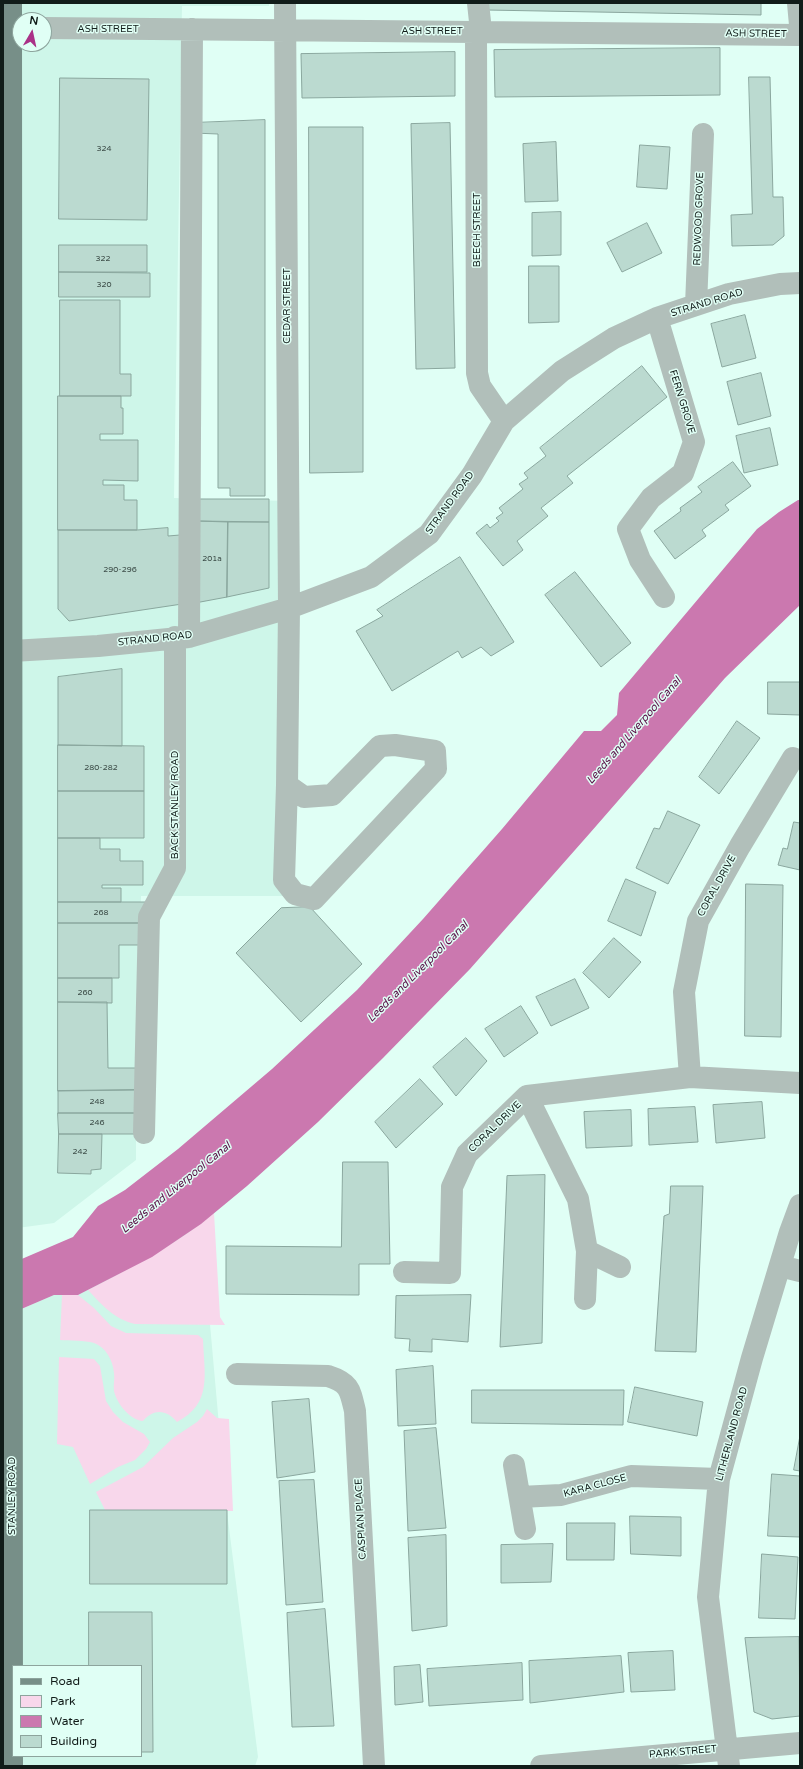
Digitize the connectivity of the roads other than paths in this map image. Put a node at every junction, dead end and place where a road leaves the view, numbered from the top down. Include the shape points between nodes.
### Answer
1 (285, 3) edge
2 (478, 3) edge
3 (798, 3) edge
4 (800, 25) edge
5 (54, 28) edge
6 (192, 29) junction
7 (286, 30) junction
8 (478, 31) junction
9 (800, 35) edge
10 (15, 52) edge
11 (703, 134) dead end
12 (8, 172) edge
13 (800, 283) edge
14 (696, 305) junction
15 (657, 318) junction
16 (504, 421) junction
17 (664, 597) dead end
18 (289, 608) junction
19 (182, 637) junction
20 (12, 651) junction
21 (793, 758) dead end
22 (287, 785) junction
23 (690, 1077) junction
24 (800, 1082) edge
25 (527, 1096) junction
26 (144, 1133) dead end
27 (800, 1205) edge
28 (587, 1251) junction
29 (620, 1267) dead end
30 (790, 1268) edge
31 (404, 1272) dead end
32 (585, 1299) dead end
33 (237, 1374) dead end
34 (514, 1465) dead end
35 (719, 1479) junction
36 (520, 1497) junction
37 (525, 1529) dead end
38 (8, 1623) edge
39 (800, 1743) edge
40 (728, 1757) edge
41 (12, 1766) edge
42 (374, 1766) edge
43 (541, 1766) edge

1 - 7 street, CEDAR STREET
2 - 8 street, BEECH STREET
3 - 4 street
5 - 6 street, ASH STREET
6 - 7 street, ASH STREET
6 - 19 street, BACK STANLEY ROAD
7 - 8 street, ASH STREET
7 - 18 street, CEDAR STREET
8 - 9 street, ASH STREET
8 - 16 street, BEECH STREET via 477,374 480,386
10 - 12 main road, STANLEY ROAD
11 - 14 street, REDWOOD GROVE
12 - 20 main road, STANLEY ROAD
13 - 14 street, STRAND ROAD via 780,284 729,294
14 - 15 street, STRAND ROAD
15 - 16 street, STRAND ROAD via 614,338 562,371
15 - 17 street, FERN GROVE via 694,442 683,473 651,498 628,529 640,560
16 - 18 street, STRAND ROAD via 472,475 429,534 371,577
18 - 19 street, STRAND ROAD
18 - 22 street, CEDAR STREET
19 - 20 street, STRAND ROAD via 98,646
19 - 26 street, BACK STANLEY ROAD via 175,868 149,917
20 - 38 main road, STANLEY ROAD via 12,1416
21 - 23 street, CORAL DRIVE via 698,921 684,992
22 - 22 street, CEDAR STREET via 284,880 295,894 314,898 436,770 435,751 395,745 380,746 332,795 304,797
23 - 24 street, CORAL DRIVE
23 - 25 street, CORAL DRIVE
25 - 28 street via 578,1199
25 - 31 street, CORAL DRIVE via 467,1154 452,1187 450,1273
27 - 30 street, LITHERLAND ROAD
28 - 29 street
28 - 32 street
30 - 35 street, LITHERLAND ROAD via 752,1358
33 - 42 street, CASPIAN PLACE via 328,1376 341,1380 350,1391 356,1419
34 - 36 street
35 - 36 street, KARA CLOSE via 631,1476 561,1495
35 - 40 street, LITHERLAND ROAD via 708,1597
36 - 37 street
38 - 41 main road, STANLEY ROAD
39 - 40 street, PARK STREET
40 - 43 street, PARK STREET

